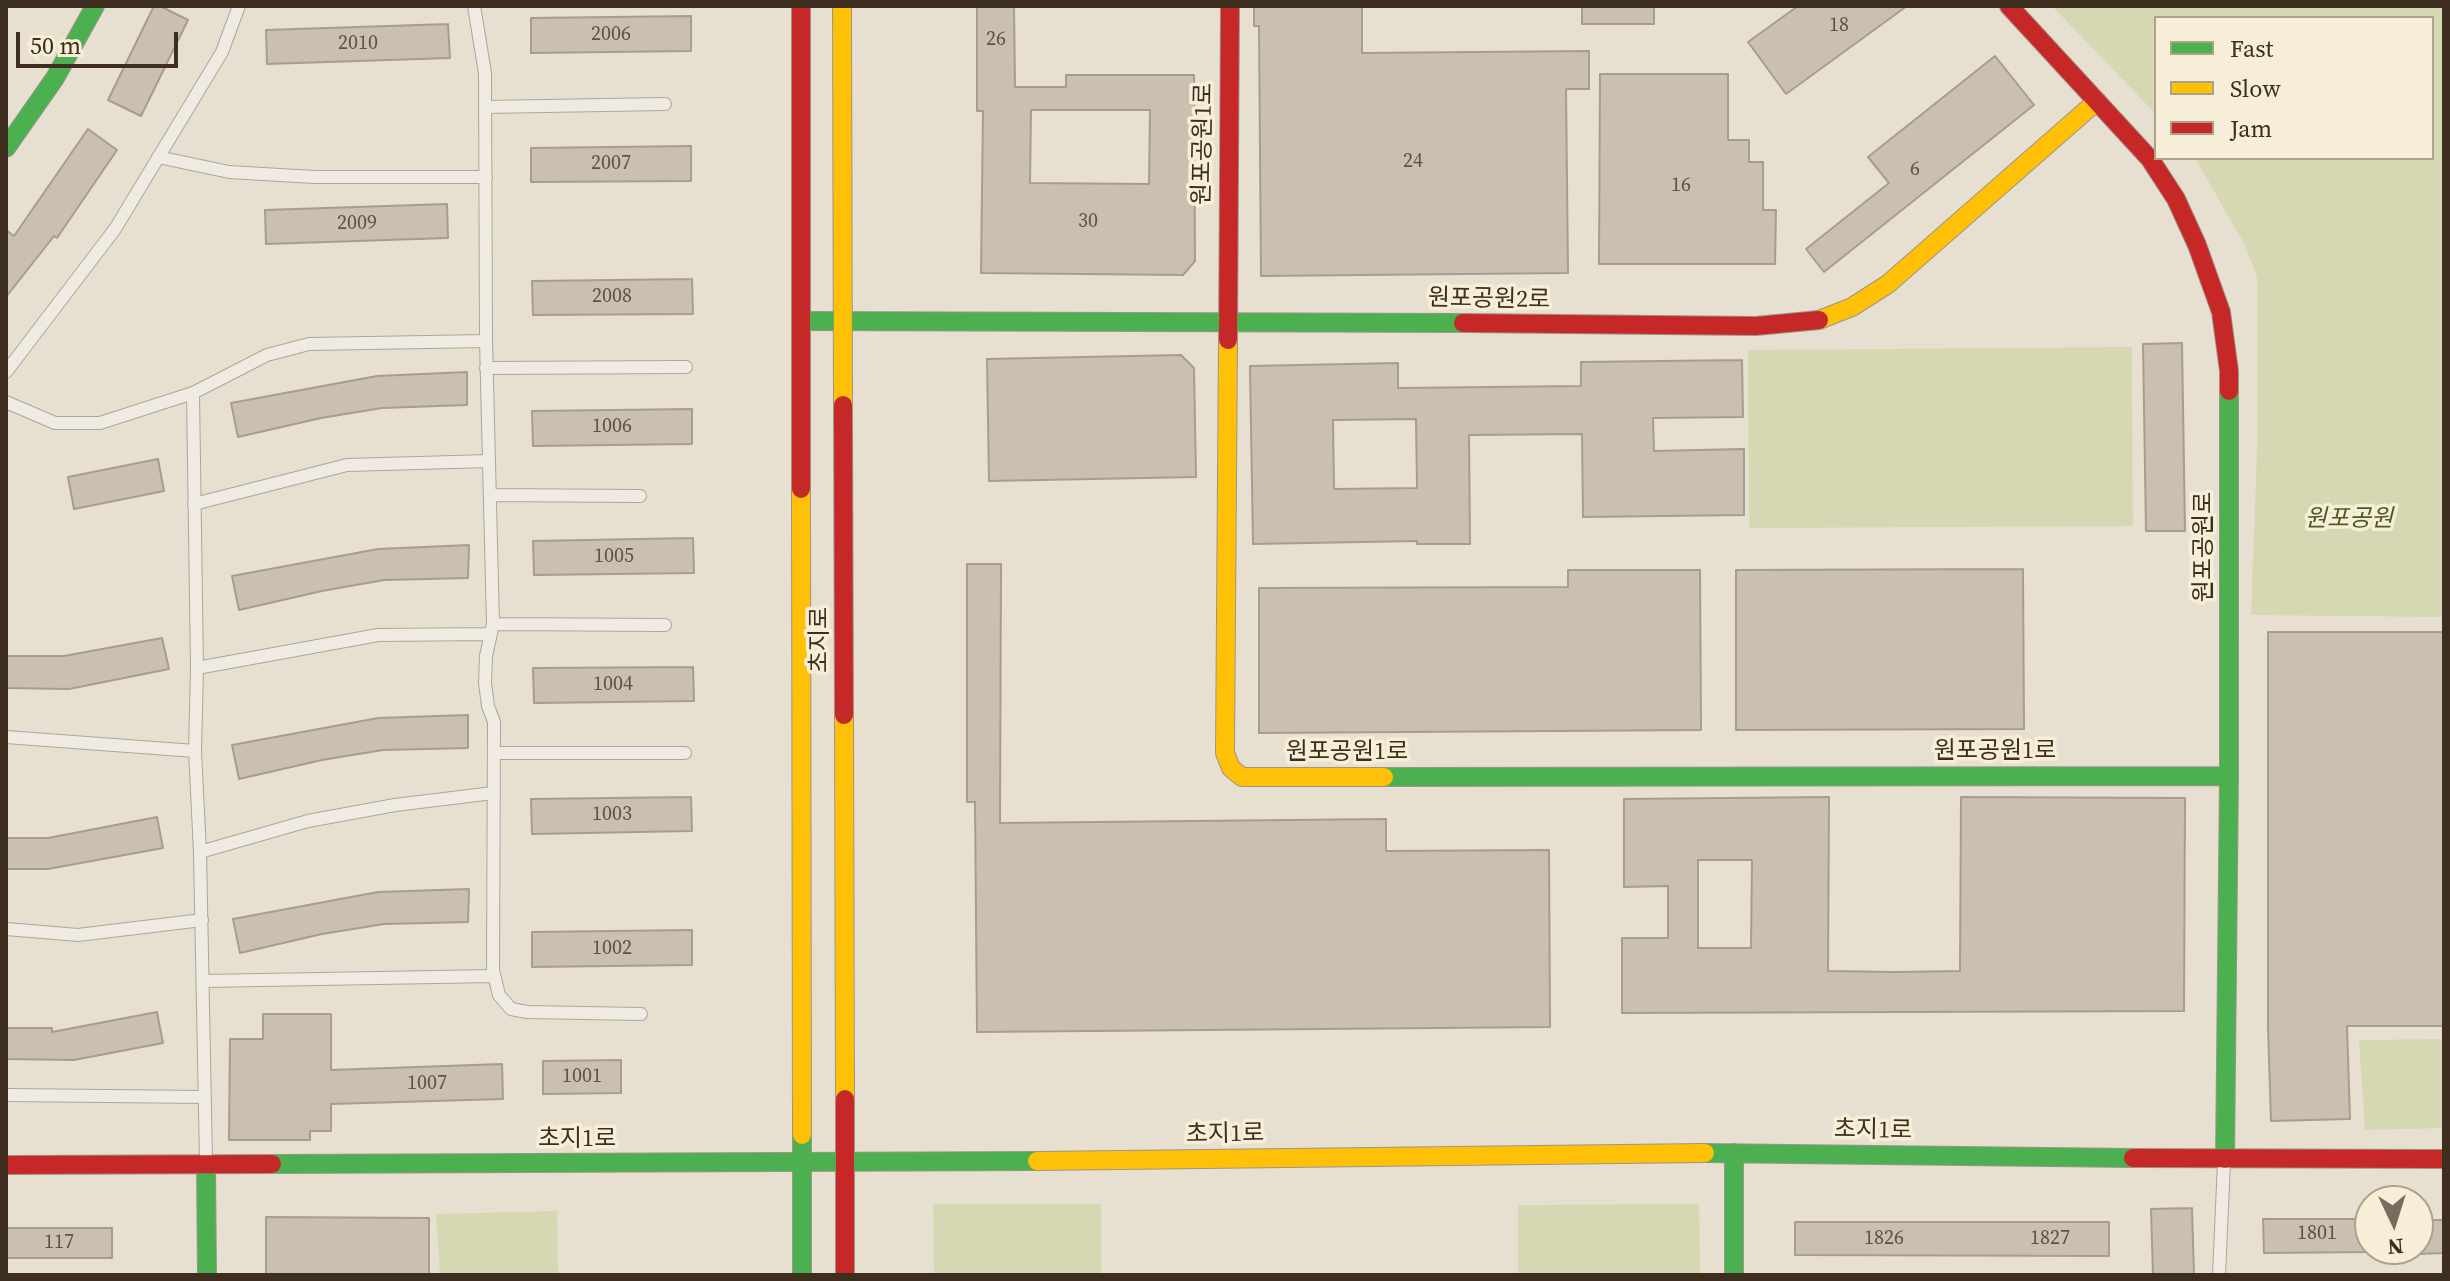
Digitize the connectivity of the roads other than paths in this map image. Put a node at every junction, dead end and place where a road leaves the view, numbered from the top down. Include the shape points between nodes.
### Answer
1 (95, 6) edge
2 (239, 6) edge
3 (474, 6) edge
4 (801, 6) edge
5 (842, 6) edge
6 (1230, 6) edge
7 (2009, 6) edge
8 (2097, 101) junction
9 (665, 104) dead end
10 (485, 107) junction
11 (6, 148) edge
12 (158, 157) junction
13 (486, 177) junction
14 (803, 321) junction
15 (845, 321) junction
16 (1226, 321) junction
17 (486, 341) junction
18 (686, 367) dead end
19 (486, 368) junction
20 (6, 372) edge
21 (193, 393) junction
22 (6, 402) edge
23 (489, 461) junction
24 (490, 495) junction
25 (640, 496) dead end
26 (194, 504) junction
27 (665, 625) dead end
28 (492, 629) junction
29 (197, 668) junction
30 (6, 737) edge
31 (195, 751) junction
32 (494, 753) junction
33 (685, 753) dead end
34 (2229, 776) junction
35 (493, 793) junction
36 (200, 852) junction
37 (202, 920) junction
38 (6, 929) edge
39 (494, 976) junction
40 (203, 981) junction
41 (641, 1014) dead end
42 (6, 1095) edge
43 (205, 1097) junction
44 (1734, 1153) junction
45 (2225, 1159) junction
46 (2444, 1159) edge
47 (802, 1163) junction
48 (845, 1163) junction
49 (6, 1165) edge
50 (206, 1165) junction
51 (207, 1275) edge
52 (802, 1275) edge
53 (845, 1275) edge
54 (1734, 1275) edge
55 (2219, 1275) edge

1 - 11 street via 55,78
2 - 12 lane via 222,52
3 - 10 lane
4 - 14 street, 초지로
5 - 15 street, 초지로
6 - 16 street, 원포공원1로
7 - 8 street, 원포공원로
8 - 16 street, 원포공원2로 via 1888,284 1852,307 1812,322 1756,326
8 - 34 street, 원포공원로 via 2150,159 2176,199 2221,312 2229,371
9 - 10 lane
10 - 13 lane
12 - 13 lane via 257,174
12 - 20 lane via 115,229
13 - 17 lane
14 - 15 street, 원포공원2로
14 - 47 street, 초지로
15 - 16 street, 원포공원2로
15 - 48 street, 초지로
16 - 34 street, 원포공원1로 via 1225,753 1242,777
17 - 19 lane
17 - 21 lane via 309,344 267,355
18 - 19 lane
19 - 23 lane
21 - 22 lane via 100,423 55,423
21 - 26 lane
23 - 24 lane
23 - 26 lane via 347,465
24 - 25 lane
24 - 28 lane
26 - 29 lane
27 - 28 lane
28 - 29 lane via 378,635
28 - 32 lane via 485,683
29 - 31 lane
30 - 31 lane
31 - 36 lane
32 - 33 lane
32 - 35 lane
34 - 45 street, 원포공원로
35 - 36 lane via 308,821
35 - 39 lane
36 - 37 lane
37 - 38 lane via 78,935
37 - 40 lane
39 - 40 lane
39 - 41 lane via 499,995 511,1009
40 - 43 lane
42 - 43 lane
43 - 50 lane
44 - 45 street, 초지1로
44 - 48 street, 초지1로
44 - 54 street
45 - 46 street, 초지1로
45 - 55 lane
47 - 48 street, 초지1로
47 - 50 street, 초지1로
47 - 52 street, 초지로
48 - 53 street, 초지로
49 - 50 street, 초지1로
50 - 51 street

